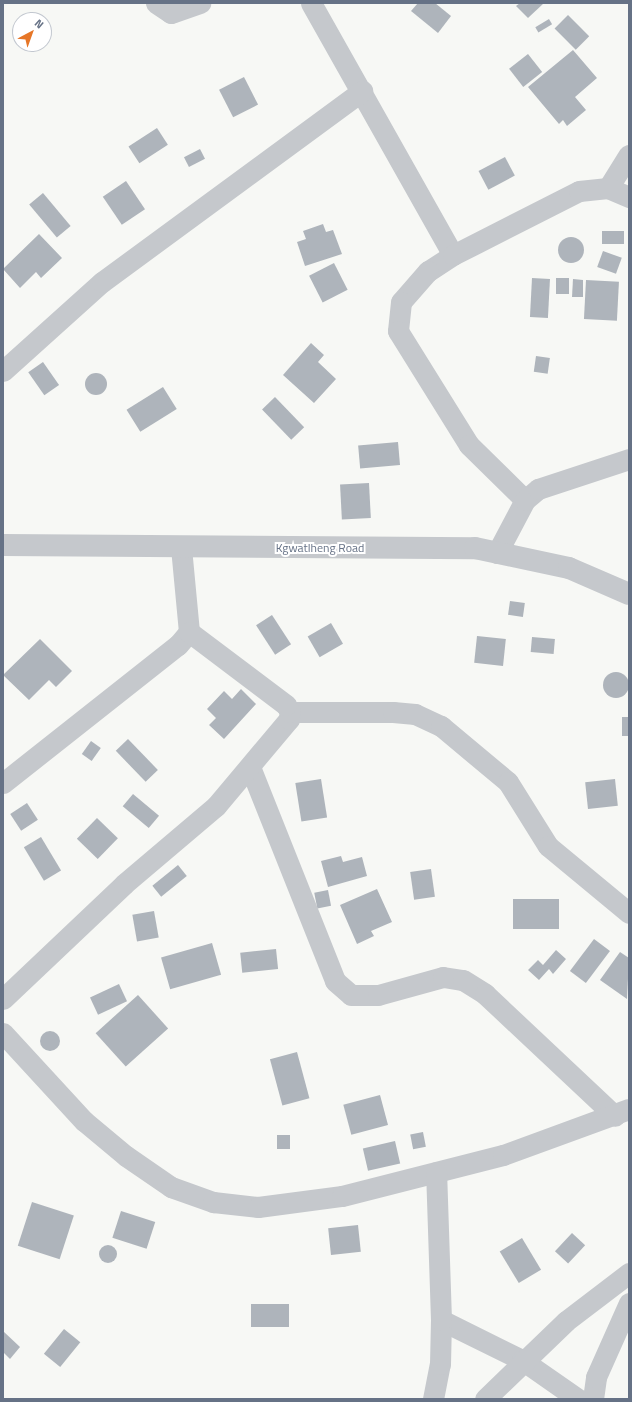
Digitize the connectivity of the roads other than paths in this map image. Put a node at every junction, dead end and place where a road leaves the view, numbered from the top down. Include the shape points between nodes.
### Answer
1 (156, 3) edge
2 (200, 3) edge
3 (311, 3) edge
4 (362, 91) junction
5 (629, 155) edge
6 (608, 188) junction
7 (629, 197) edge
8 (453, 255) junction
9 (3, 371) edge
10 (629, 459) edge
11 (525, 500) junction
12 (3, 545) edge
13 (181, 547) junction
14 (497, 553) junction
15 (629, 594) edge
16 (189, 632) junction
17 (290, 712) junction
18 (250, 768) junction
19 (3, 783) edge
20 (629, 913) edge
21 (3, 999) edge
22 (5, 1040) edge
23 (622, 1112) edge
24 (436, 1172) junction
25 (629, 1273) edge
26 (629, 1303) edge
27 (441, 1320) junction
28 (522, 1360) junction
29 (433, 1399) edge
30 (485, 1399) edge
31 (578, 1399) edge
32 (594, 1399) edge

1 - 2 street via 171,13
3 - 4 street
4 - 8 street
4 - 9 street via 126,263
5 - 6 street
6 - 7 street
6 - 8 street via 580,191
8 - 11 street via 428,271 401,302 398,330 469,445
10 - 11 street via 558,481
11 - 14 street
12 - 13 street, Kgwatlheng Road
13 - 14 street, Kgwatlheng Road via 475,548
13 - 16 street
14 - 15 street, Kgwatlheng Road via 569,568
16 - 17 street via 286,705
16 - 19 street via 178,646
17 - 18 street
17 - 20 street via 415,714 441,726 508,782 548,846
18 - 21 street via 216,806 124,884
18 - 23 street via 335,982 351,995 378,995 443,977 463,980 485,994
22 - 24 street via 84,1121 126,1156 171,1187 213,1202 258,1207 342,1196
23 - 24 street via 503,1155
24 - 27 street
25 - 28 street
26 - 32 street via 596,1377
27 - 28 street
27 - 29 street via 440,1364
28 - 30 street
28 - 31 street

